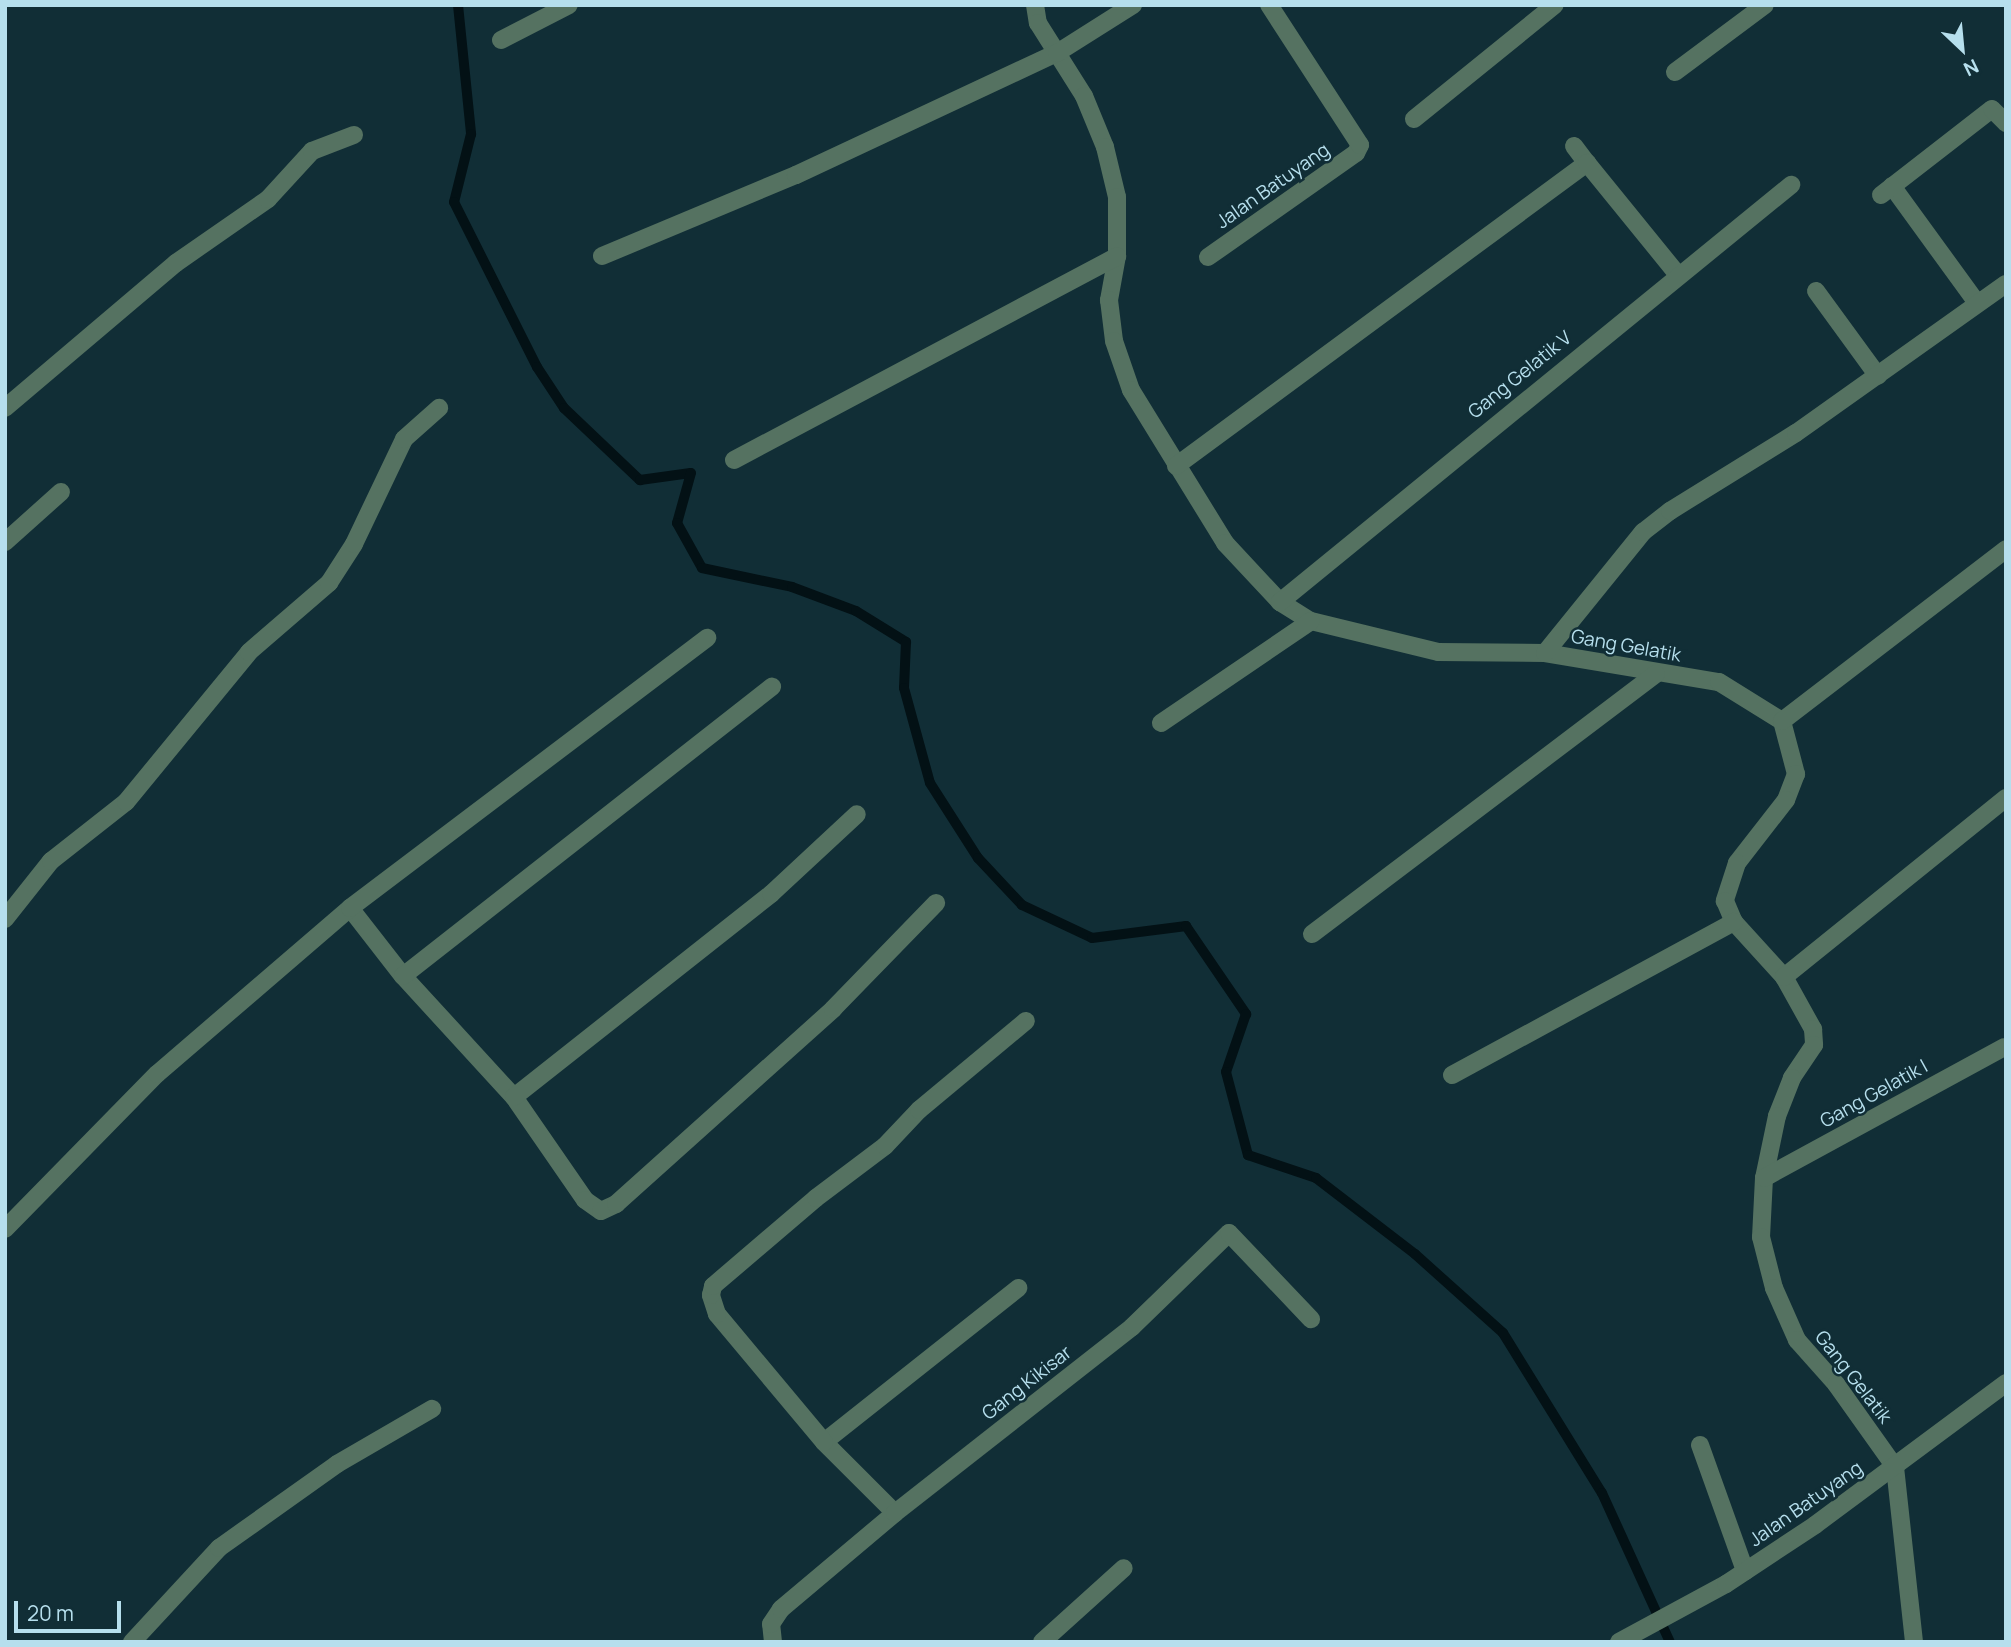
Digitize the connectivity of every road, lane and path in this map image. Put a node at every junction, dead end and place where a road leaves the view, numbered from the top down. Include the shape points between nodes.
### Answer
1 (569, 5) edge
2 (1035, 5) edge
3 (1133, 5) edge
4 (1269, 5) edge
5 (1555, 5) edge
6 (1765, 5) edge
7 (501, 40) dead end
8 (1057, 53) junction
9 (1675, 72) dead end
10 (1414, 120) dead end
11 (2006, 123) edge
12 (354, 135) dead end
13 (1574, 146) dead end
14 (1587, 163) junction
15 (1791, 185) dead end
16 (602, 256) dead end
17 (1118, 256) junction
18 (1208, 257) dead end
19 (1678, 275) junction
20 (2006, 284) edge
21 (1816, 291) dead end
22 (1977, 303) junction
23 (1878, 376) junction
24 (5, 408) edge
25 (439, 408) dead end
26 (734, 460) dead end
27 (1176, 466) junction
28 (61, 492) dead end
29 (5, 542) edge
30 (2006, 549) edge
31 (1280, 602) junction
32 (1311, 621) junction
33 (707, 638) dead end
34 (1545, 653) junction
35 (1656, 674) junction
36 (772, 687) dead end
37 (1782, 721) junction
38 (1161, 723) dead end
39 (2006, 798) edge
40 (857, 814) dead end
41 (936, 903) dead end
42 (350, 908) junction
43 (5, 919) edge
44 (1734, 922) junction
45 (1312, 934) dead end
46 (402, 976) junction
47 (1784, 977) junction
48 (1026, 1021) dead end
49 (2004, 1047) edge
50 (1452, 1075) dead end
51 (514, 1097) junction
52 (1764, 1178) junction
53 (5, 1229) edge
54 (1018, 1288) dead end
55 (1311, 1319) dead end
56 (2006, 1383) edge
57 (432, 1409) dead end
58 (824, 1441) junction
59 (1700, 1444) dead end
60 (1895, 1467) junction
61 (894, 1513) junction
62 (1124, 1568) dead end
63 (1745, 1571) junction
64 (132, 1642) edge
65 (773, 1642) edge
66 (1042, 1642) edge
67 (1619, 1642) edge
68 (1914, 1642) edge

1 - 7 street
2 - 8 street, Gang Gelatik via 1038,23
3 - 8 street
4 - 18 street, Jalan Batuyang via 1360,145 1356,153
5 - 10 street
6 - 9 street
8 - 16 street via 796,175
8 - 17 street, Gang Gelatik via 1084,96 1105,147 1117,197
11 - 22 street via 1992,109 1886,191
12 - 24 street via 312,151 268,199 176,263
13 - 14 street
14 - 19 street
14 - 27 street
15 - 19 street, Gang Gelatik V
17 - 26 street
17 - 27 street, Gang Gelatik via 1109,300 1114,341 1131,390
19 - 31 street, Gang Gelatik V
20 - 22 street
21 - 23 street
22 - 23 street
23 - 34 street via 1643,532
25 - 43 street via 404,439 354,544 329,583 249,652 127,802 51,862
27 - 31 street, Gang Gelatik via 1243,567
28 - 29 street
30 - 37 street
31 - 32 street, Gang Gelatik
32 - 34 street, Gang Gelatik via 1438,652
32 - 38 street
33 - 42 street
34 - 35 street, Gang Gelatik
35 - 37 street, Gang Gelatik via 1719,682
35 - 45 street
36 - 46 street
37 - 44 street, Gang Gelatik via 1796,774 1786,800 1737,863 1726,888
39 - 47 street
40 - 51 street via 771,894
41 - 51 street via 833,1009 616,1204 601,1211 586,1200
42 - 46 street
42 - 53 street via 157,1074
44 - 47 street, Gang Gelatik
44 - 50 street
46 - 51 street
47 - 52 street, Gang Gelatik via 1808,1013 1814,1045 1792,1078 1777,1116
48 - 58 street via 919,1110 885,1146 713,1286 717,1314
49 - 52 street, Gang Gelatik I
52 - 60 street, Gang Gelatik via 1761,1237 1774,1288 1797,1340 1836,1384
54 - 58 street
55 - 61 street, Gang Kikisar via 1229,1233 1132,1327
56 - 60 street, Jalan Batuyang
57 - 64 street via 337,1464 219,1548
58 - 61 street
59 - 63 street
60 - 63 street, Jalan Batuyang
60 - 68 street
61 - 65 street, Gang Kikisar via 781,1609 771,1624
62 - 66 street
63 - 67 street, Jalan Batuyang

